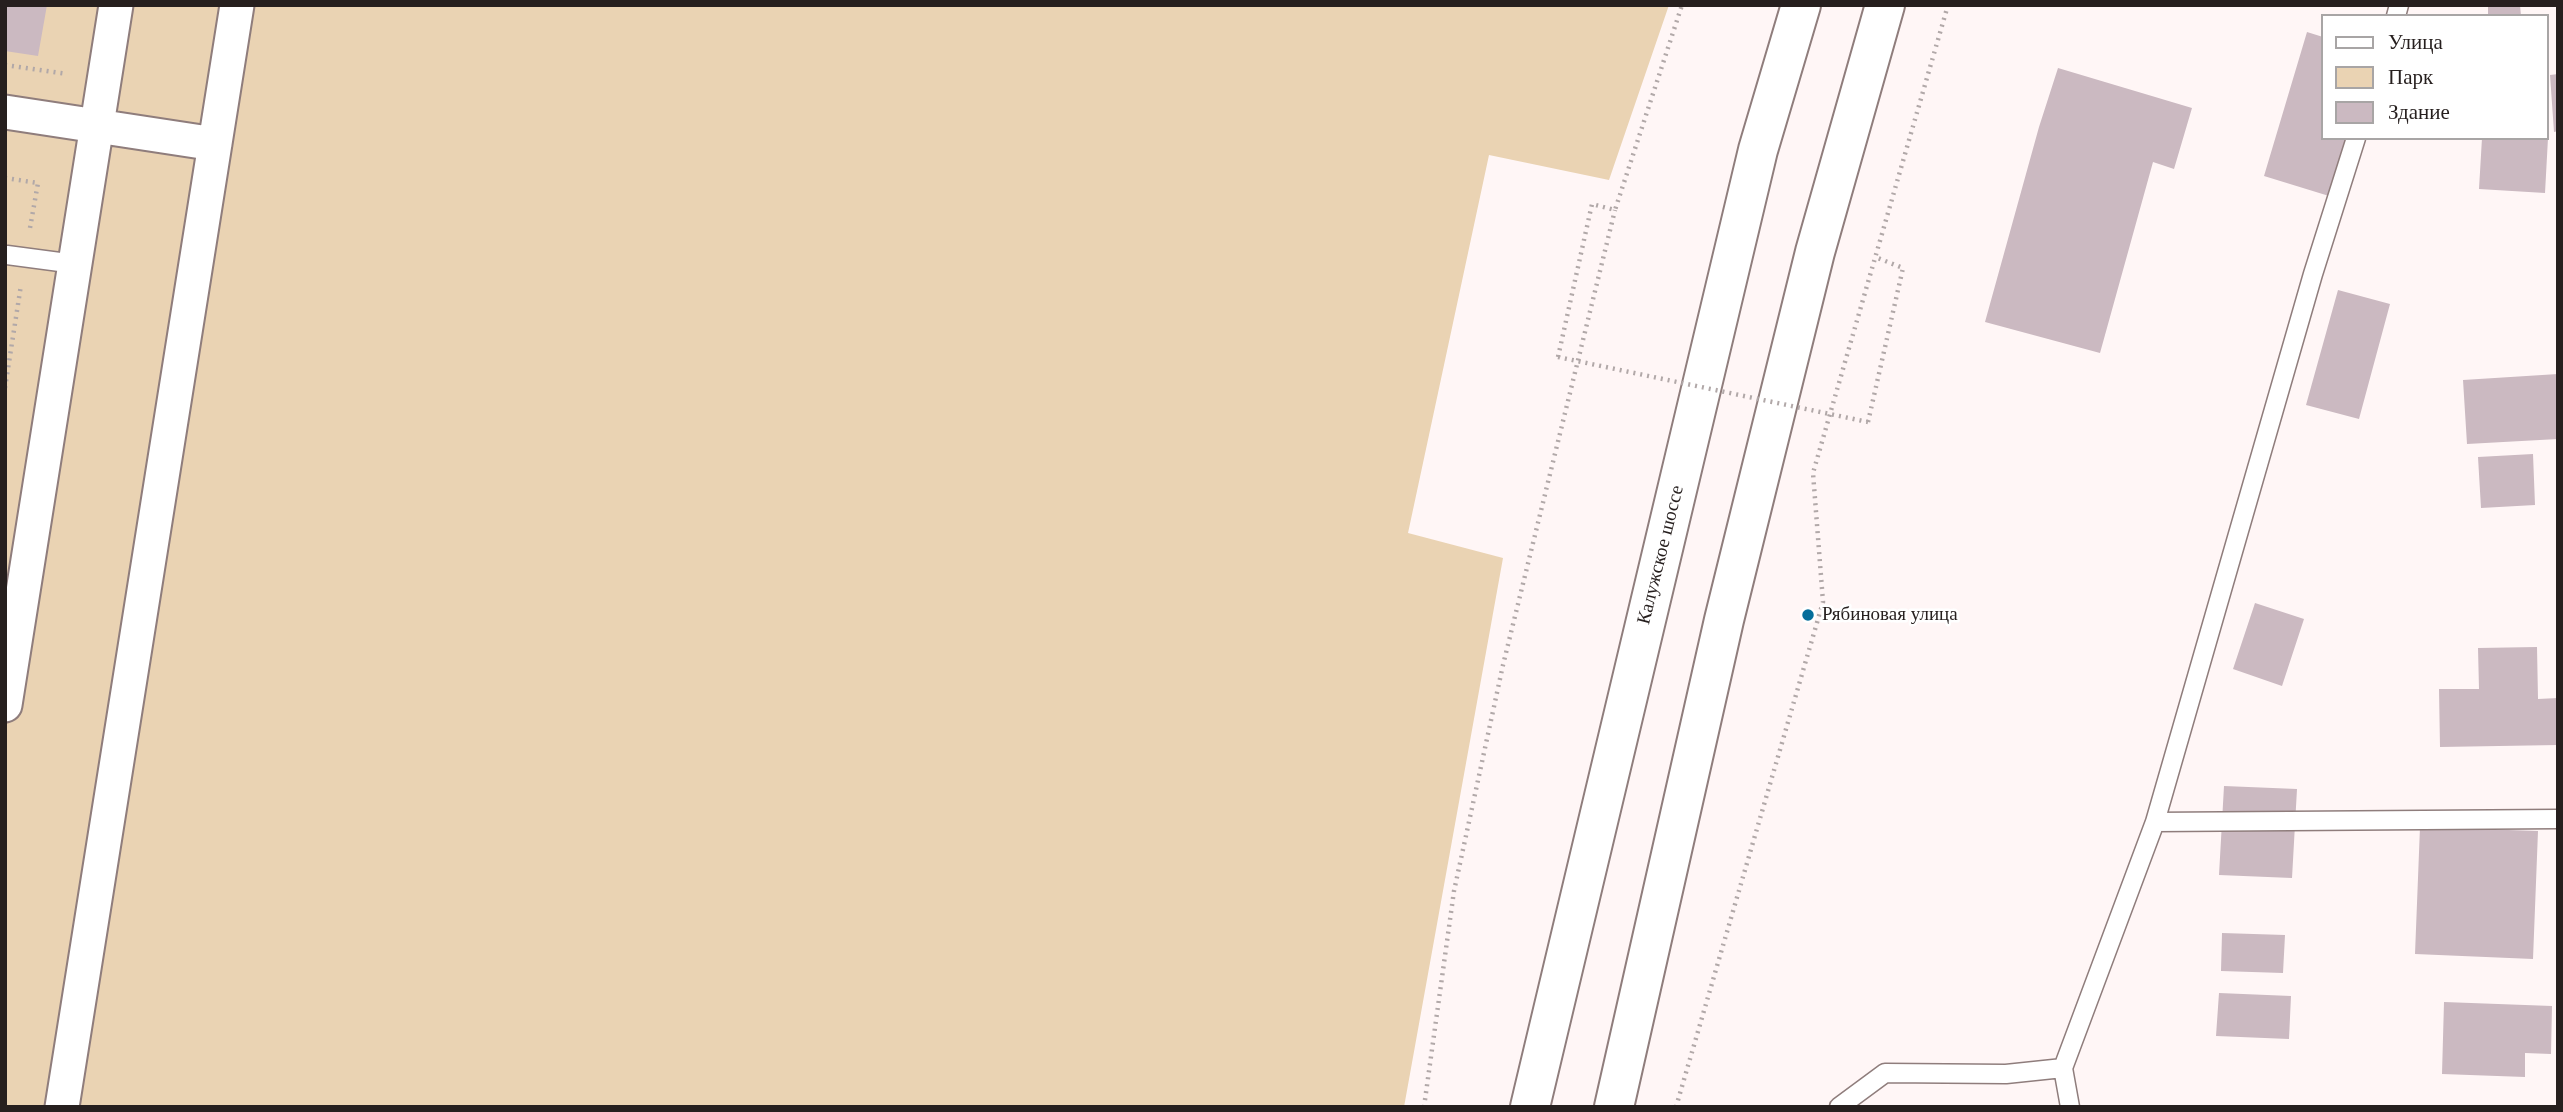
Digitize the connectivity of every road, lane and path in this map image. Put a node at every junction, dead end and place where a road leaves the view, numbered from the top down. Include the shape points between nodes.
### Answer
1 (116, 5) edge
2 (237, 5) edge
3 (1682, 5) edge
4 (1801, 5) edge
5 (1885, 5) edge
6 (1948, 5) edge
7 (5, 65) edge
8 (69, 74) dead end
9 (5, 112) edge
10 (97, 126) junction
11 (2355, 140) edge
12 (215, 144) junction
13 (1615, 210) junction
14 (6, 254) edge
15 (1875, 257) junction
16 (75, 264) junction
17 (5, 705) edge
18 (2558, 819) edge
19 (2155, 822) junction
20 (2063, 1068) junction
21 (62, 1107) edge
22 (1424, 1107) edge
23 (1530, 1107) edge
24 (1614, 1107) edge
25 (1676, 1107) edge
26 (1839, 1107) edge
27 (2070, 1107) edge

1 - 10 street
2 - 12 street
3 - 13 path
4 - 23 highway, Калужское шоссе via 1755,163
5 - 24 highway via 1815,252 1724,620
6 - 15 path
7 - 8 path
9 - 10 street
10 - 12 street
10 - 16 street
11 - 19 lane
12 - 21 street
13 - 15 path, bridge via 1592,204 1558,357 1868,422 1903,268
13 - 22 path via 1503,666 1460,865
14 - 16 lane
15 - 25 path via 1812,472 1823,602
16 - 17 street
18 - 19 lane
19 - 20 lane
20 - 26 lane via 2006,1074 1885,1073
20 - 27 lane

